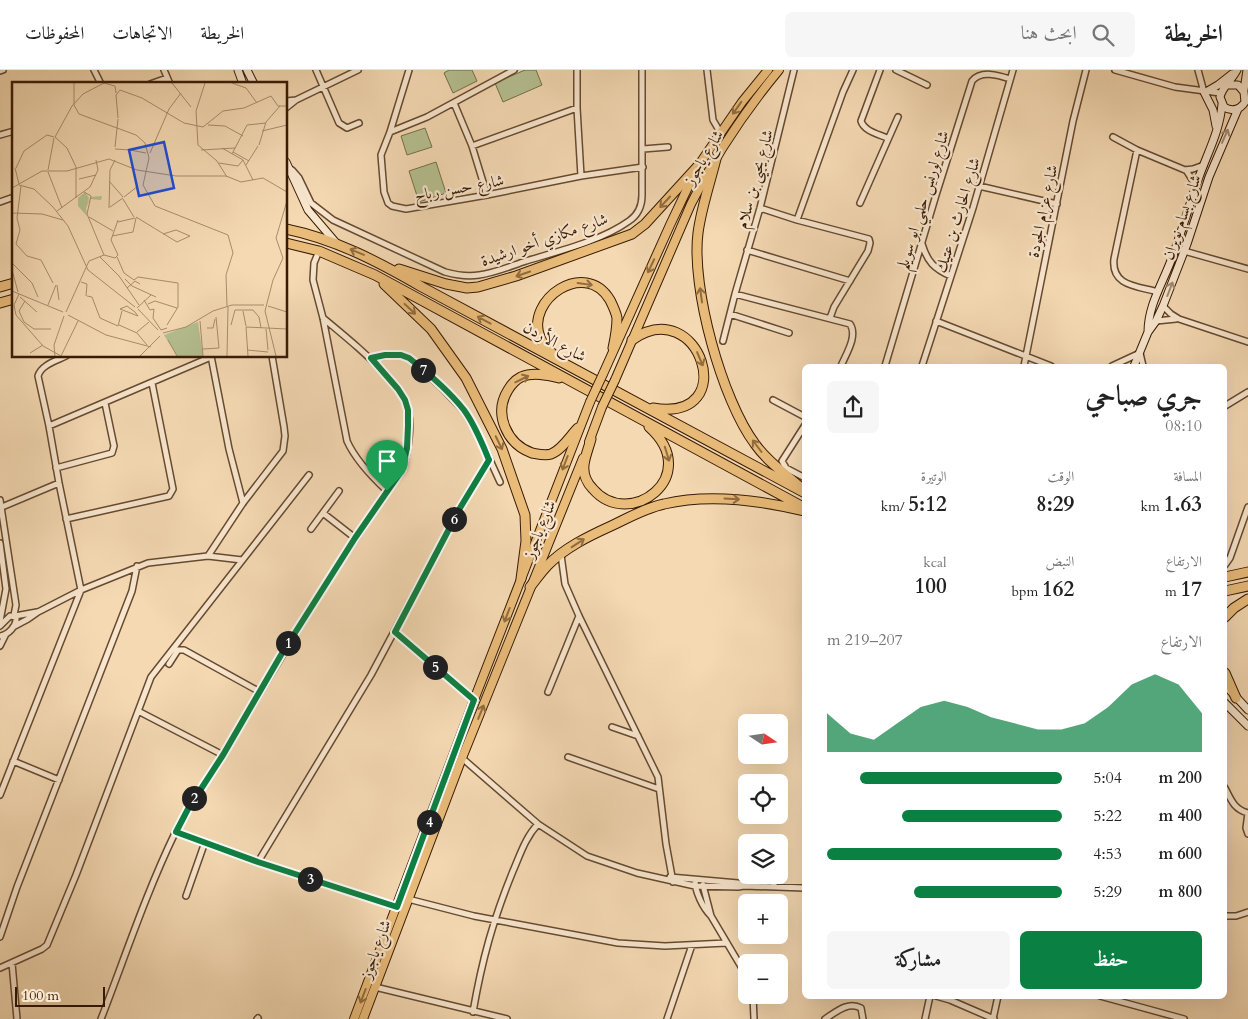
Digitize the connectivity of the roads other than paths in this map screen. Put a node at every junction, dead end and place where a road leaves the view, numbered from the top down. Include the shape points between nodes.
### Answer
1 (94, 70) edge
2 (164, 70) edge
3 (247, 70) edge
4 (316, 70) edge
5 (358, 70) edge
6 (409, 70) edge
7 (514, 70) edge
8 (577, 70) edge
9 (642, 70) edge
10 (707, 70) edge
11 (768, 70) edge
12 (779, 70) edge
13 (794, 70) edge
14 (853, 70) edge
15 (880, 70) edge
16 (896, 70) edge
17 (1013, 70) edge
18 (1086, 70) edge
19 (1115, 70) edge
20 (1198, 70) edge
21 (1236, 70) edge
22 (1247, 70) edge
23 (1010, 79) junction
24 (169, 81) edge
25 (100, 82) edge
26 (253, 82) edge
27 (927, 85) dead end
28 (1227, 85) junction
29 (323, 86) junction
30 (1205, 92) junction
31 (1245, 92) edge
32 (1220, 93) junction
33 (296, 100) junction
34 (288, 101) edge
35 (454, 103) junction
36 (1222, 104) junction
37 (288, 106) edge
38 (576, 108) junction
39 (1242, 108) edge
40 (898, 117) dead end
41 (359, 123) dead end
42 (390, 132) junction
43 (720, 132) junction
44 (1113, 137) dead end
45 (1215, 137) junction
46 (887, 138) junction
47 (472, 146) junction
48 (668, 147) dead end
49 (643, 149) junction
50 (1136, 150) junction
51 (716, 159) junction
52 (288, 165) edge
53 (1204, 165) junction
54 (288, 166) edge
55 (698, 166) junction
56 (643, 167) junction
57 (1185, 170) junction
58 (581, 176) junction
59 (979, 186) junction
60 (1196, 186) junction
61 (487, 195) junction
62 (12, 198) edge
63 (0, 202) edge
64 (860, 203) dead end
65 (1057, 204) junction
66 (760, 208) junction
67 (797, 220) junction
68 (288, 229) edge
69 (288, 243) edge
70 (922, 243) junction
71 (338, 244) junction
72 (747, 250) junction
73 (319, 251) junction
74 (1184, 251) junction
75 (379, 262) junction
76 (1248, 269) edge
77 (374, 275) junction
78 (951, 276) junction
79 (850, 281) junction
80 (1158, 292) junction
81 (734, 294) junction
82 (1163, 306) junction
83 (730, 314) junction
84 (323, 318) junction
85 (830, 318) junction
86 (1179, 319) junction
87 (936, 321) junction
88 (1156, 321) junction
89 (789, 332) dead end
90 (1148, 332) junction
91 (632, 340) junction
92 (723, 341) dead end
93 (1248, 342) edge
94 (613, 348) junction
95 (1140, 353) junction
96 (1026, 357) junction
97 (62, 358) edge
98 (209, 358) edge
99 (211, 358) edge
100 (272, 358) edge
101 (371, 358) junction
102 (564, 363) junction
103 (842, 364) edge
104 (886, 364) edge
105 (923, 364) edge
106 (1024, 364) edge
107 (1045, 364) edge
108 (1116, 364) edge
109 (1135, 364) edge
110 (1143, 364) edge
111 (568, 380) junction
112 (152, 383) junction
113 (1248, 392) edge
114 (773, 400) dead end
115 (105, 403) junction
116 (1227, 405) edge
117 (645, 406) junction
118 (802, 415) edge
119 (637, 417) junction
120 (49, 426) junction
121 (578, 428) junction
122 (802, 430) edge
123 (591, 439) junction
124 (489, 460) junction
125 (56, 468) junction
126 (309, 475) dead end
127 (802, 476) edge
128 (500, 482) dead end
129 (59, 483) junction
130 (802, 489) edge
131 (802, 490) edge
132 (339, 491) dead end
133 (387, 491) junction
134 (0, 500) edge
135 (242, 504) junction
136 (1248, 506) edge
137 (2, 507) junction
138 (802, 507) edge
139 (802, 508) edge
140 (323, 513) junction
141 (66, 519) junction
142 (311, 528) dead end
143 (355, 538) junction
144 (0, 543) edge
145 (561, 554) junction
146 (208, 556) junction
147 (242, 560) junction
148 (1227, 562) edge
149 (137, 566) junction
150 (1248, 572) edge
151 (1227, 577) edge
152 (520, 579) junction
153 (1248, 586) edge
154 (530, 587) junction
155 (81, 590) junction
156 (1227, 590) edge
157 (1248, 599) edge
158 (38, 612) junction
159 (1227, 614) edge
160 (14, 616) junction
161 (579, 616) junction
162 (0, 621) edge
163 (0, 626) edge
164 (13, 627) junction
165 (395, 632) junction
166 (3, 636) edge
167 (0, 646) edge
168 (169, 664) dead end
169 (1227, 678) edge
170 (1227, 687) edge
171 (260, 692) junction
172 (548, 692) dead end
173 (1236, 698) junction
174 (474, 700) junction
175 (1227, 704) edge
176 (1248, 710) edge
177 (138, 711) junction
178 (1248, 726) edge
179 (612, 727) dead end
180 (638, 736) junction
181 (223, 755) junction
182 (568, 757) dead end
183 (462, 758) junction
184 (13, 761) junction
185 (59, 780) junction
186 (659, 789) junction
187 (1227, 792) edge
188 (0, 795) edge
189 (1248, 813) edge
190 (538, 824) junction
191 (176, 832) junction
192 (1248, 834) edge
193 (205, 842) junction
194 (258, 862) junction
195 (673, 879) junction
196 (695, 880) junction
197 (703, 880) junction
198 (695, 886) junction
199 (744, 886) junction
200 (774, 886) joint
201 (703, 887) junction
202 (802, 888) edge
203 (186, 896) dead end
204 (408, 899) junction
205 (397, 907) junction
206 (1248, 912) edge
207 (711, 916) junction
208 (1227, 916) edge
209 (494, 919) junction
210 (0, 937) edge
211 (726, 944) junction
212 (692, 945) junction
213 (12, 963) junction
214 (738, 963) edge
215 (0, 968) edge
216 (376, 987) junction
217 (929, 999) edge
218 (946, 999) edge
219 (997, 999) edge
220 (1109, 999) edge
221 (753, 1004) edge
222 (473, 1012) junction
223 (1164, 1017) edge
224 (17, 1019) edge
225 (101, 1019) edge
226 (354, 1019) edge
227 (363, 1019) edge
228 (507, 1019) edge
229 (667, 1019) edge
230 (754, 1019) edge
231 (825, 1019) edge
232 (863, 1019) edge
233 (924, 1019) edge
234 (994, 1019) edge
235 (1184, 1019) edge

1 - 25 street
2 - 24 street
3 - 26 street
4 - 29 street
5 - 29 street
6 - 42 street, شارع حسن رباح
7 - 35 street
8 - 38 street
9 - 49 street, شارع مكازي أخو ارشيدة
10 - 43 street via 714,120
11 -> 43 main road, شارع ياجوز
12 - 51 main road, شارع ياجوز
13 - 66 street, شارع يحيى بن سلام
14 - 67 street
15 - 46 street via 861,122 866,129
16 - 27 street
17 - 23 street, شارع الحارث بن عتيك
18 - 65 street, شارع عزام الجودة
19 - 30 street
20 - 30 street
21 - 28 street
21 - 30 street
22 - 31 street
23 - 59 street, شارع الحارث بن عتيك
23 - 70 street, شارع لورنس حلمي ابو سويلم via 985,73 972,81
28 - 31 street via 1238,85
28 - 32 street
29 - 33 street
29 - 41 street via 342,126
30 - 32 street
30 - 45 street via 1215,116
31 - 39 street
32 - 36 street
33 - 34 street
33 - 37 street
35 - 42 street
35 - 47 street
36 - 39 street via 1231,110
36 - 45 street, شارع بسام نويران
38 - 47 street
38 - 58 street
74 -> 39 street, شارع بسام نويران via 1209,177
40 - 46 street
42 - 61 street, شارع حسن رباح via 382,148 380,162 389,204 406,209
43 - 55 main road, شارع ياجوز
44 - 50 street
45 - 53 street, شارع بسام نويران
46 - 64 street
47 - 61 street
48 - 49 street
49 - 56 street, شارع مكازي أخو ارشيدة
50 - 57 street
50 - 80 street via 1113,271 1122,281
51 - 91 main road, شارع ياجوز via 691,204
130 -> 51 highway via 754,443 735,409 702,304 697,272 698,233
52 - 56 street, شارع مكازي أخو ارشيدة via 311,202 333,220 445,272 467,276 571,247 630,221 641,206
53 - 57 street
53 - 60 street, شارع بسام نويران
54 - 71 street via 308,210
55 -> 75 highway via 632,234 497,283 478,287 457,286
55 -> 94 main road, شارع ياجوز
56 - 58 street, شارع حسن رباح
57 - 60 street
58 - 61 street, شارع حسن رباح
59 - 65 street
59 - 78 street, شارع الحارث بن عتيك
60 - 80 street, شارع بسام نويران
62 - 63 street
65 - 96 street, شارع عزام الجودة
66 - 67 street
66 - 72 street, شارع يحيى بن سلام
67 - 79 street via 866,238 870,243 868,251
68 - 71 highway, شارع الأردن
69 - 73 highway, شارع الأردن
70 - 78 street via 928,260 939,271
70 - 104 street, شارع لورنس حلمي ابو سويلم
75 -> 71 highway, شارع الأردن
72 - 79 street
72 - 81 street, شارع يحيى بن سلام
73 - 77 highway, شارع الأردن
73 - 84 street via 313,280
74 - 76 street
82 -> 74 street, شارع بسام نويران
102 -> 75 highway, شارع الأردن
77 - 111 highway, شارع الأردن
77 -> 152 highway via 431,329 466,378 502,449 525,515 526,541
78 - 87 street, شارع الحارث بن عتيك
79 - 85 street
80 - 90 street, شارع بسام نويران
81 - 83 street, شارع يحيى بن سلام
81 - 85 street
82 - 86 street
82 - 88 street, شارع بسام نويران
83 - 89 street
83 - 92 street, شارع يحيى بن سلام
84 - 101 street
84 - 133 street via 347,441
85 - 103 street via 846,322 854,333
86 - 88 street
86 - 93 street
87 - 96 street
87 - 105 street, شارع الحارث بن عتيك
88 - 90 street, شارع بسام نويران
90 - 95 street, شارع بسام نويران
91 -> 117 highway via 649,330 671,330 693,346 703,367 702,390 692,402 668,410
91 - 123 main road, شارع ياجوز, bridge
102 -> 94 highway via 542,342 538,325 550,297 570,284 584,282 596,286 608,297 617,317
94 - 121 main road, شارع ياجوز, bridge
95 - 108 street
95 - 109 street, شارع بسام نويران
95 - 110 street
96 - 106 street, شارع عزام الجودة
96 - 107 street
97 - 120 street via 42,368 38,376
98 - 112 street
99 - 135 street
100 - 135 street via 285,443 283,451
101 - 124 street via 401,355 421,368 464,411
101 - 133 street via 398,389 408,410 405,460
102 - 117 highway, شارع الأردن
111 - 119 highway, شارع الأردن
121 -> 111 highway via 555,452 538,454 513,441 502,418 507,392 520,378 538,375
112 - 115 street
112 - 141 street via 172,493
113 - 116 street
114 - 118 street
115 - 120 street
115 - 125 street via 114,446 112,453
117 - 131 highway, شارع الأردن
119 -> 123 highway via 660,438 669,464 665,480 642,500 631,504 612,503 590,486 584,465
119 - 138 highway, شارع الأردن
120 - 125 street
121 -> 152 main road, شارع ياجوز
122 - 127 street via 782,461 786,468
123 - 154 main road, شارع ياجوز
124 - 128 street
124 - 165 street
125 - 129 street
126 - 147 street
129 - 137 street
129 - 141 street
132 - 140 street
133 - 143 street
134 - 137 street
135 - 146 street
136 - 148 street
137 - 160 street via 16,605
145 -> 139 highway via 589,536 644,510 675,502 743,500
140 - 142 street
140 - 143 street
141 - 155 street
143 - 171 street
144 - 162 street via 6,589
145 - 154 highway via 546,566
145 - 161 street via 563,576
146 - 147 street
146 - 149 street
147 - 177 street via 158,667
149 - 155 street
149 - 185 street via 132,591
150 - 151 highway
152 -> 174 main road, شارع ياجوز
153 - 156 highway
183 -> 154 main road, شارع ياجوز
155 - 158 street
155 - 184 street
157 - 159 highway
158 - 160 street
158 - 164 street
160 - 163 street via 8,617
160 - 164 street via 16,622
161 - 172 street
161 - 180 street
164 - 166 street
165 - 174 street
165 - 194 street
166 - 167 street
168 - 171 street via 178,650 184,650
169 - 173 highway
170 - 173 street
171 - 181 street
173 - 176 street
174 - 205 main road, شارع ياجوز
175 - 178 street
177 - 181 street
177 - 213 street via 47,945
179 - 180 street
180 - 186 street via 658,777
181 - 191 street
182 - 186 street
183 - 190 street
183 - 204 main road, شارع ياجوز
184 - 185 street
184 - 188 street
185 - 210 street
186 - 195 street
187 - 189 street via 1237,809
189 - 192 street
190 - 195 street via 586,856 629,871
190 - 209 street via 524,844
191 - 193 street
191 - 225 street
193 - 194 street
193 - 203 street
194 - 205 street
195 - 196 street
195 - 198 street
196 - 197 street
196 - 198 street
197 - 199 street
197 - 201 street
198 - 201 street
198 - 207 street via 706,912
199 - 200 street
199 - 201 street
200 - 202 street
201 - 207 street
204 - 209 street
204 - 216 main road, شارع ياجوز
205 -> 226 main road, شارع ياجوز
206 - 208 street
207 - 211 street
209 - 212 street via 618,943
209 - 222 street
211 - 212 street
211 - 214 street
212 - 229 street
213 - 215 street
213 - 224 street
216 - 222 street
216 - 227 main road, شارع ياجوز
217 - 233 street
218 - 234 street
219 - 234 street
220 - 223 street
221 - 230 street
222 - 228 street
223 - 235 street
231 - 232 street via 852,1006 861,1008

